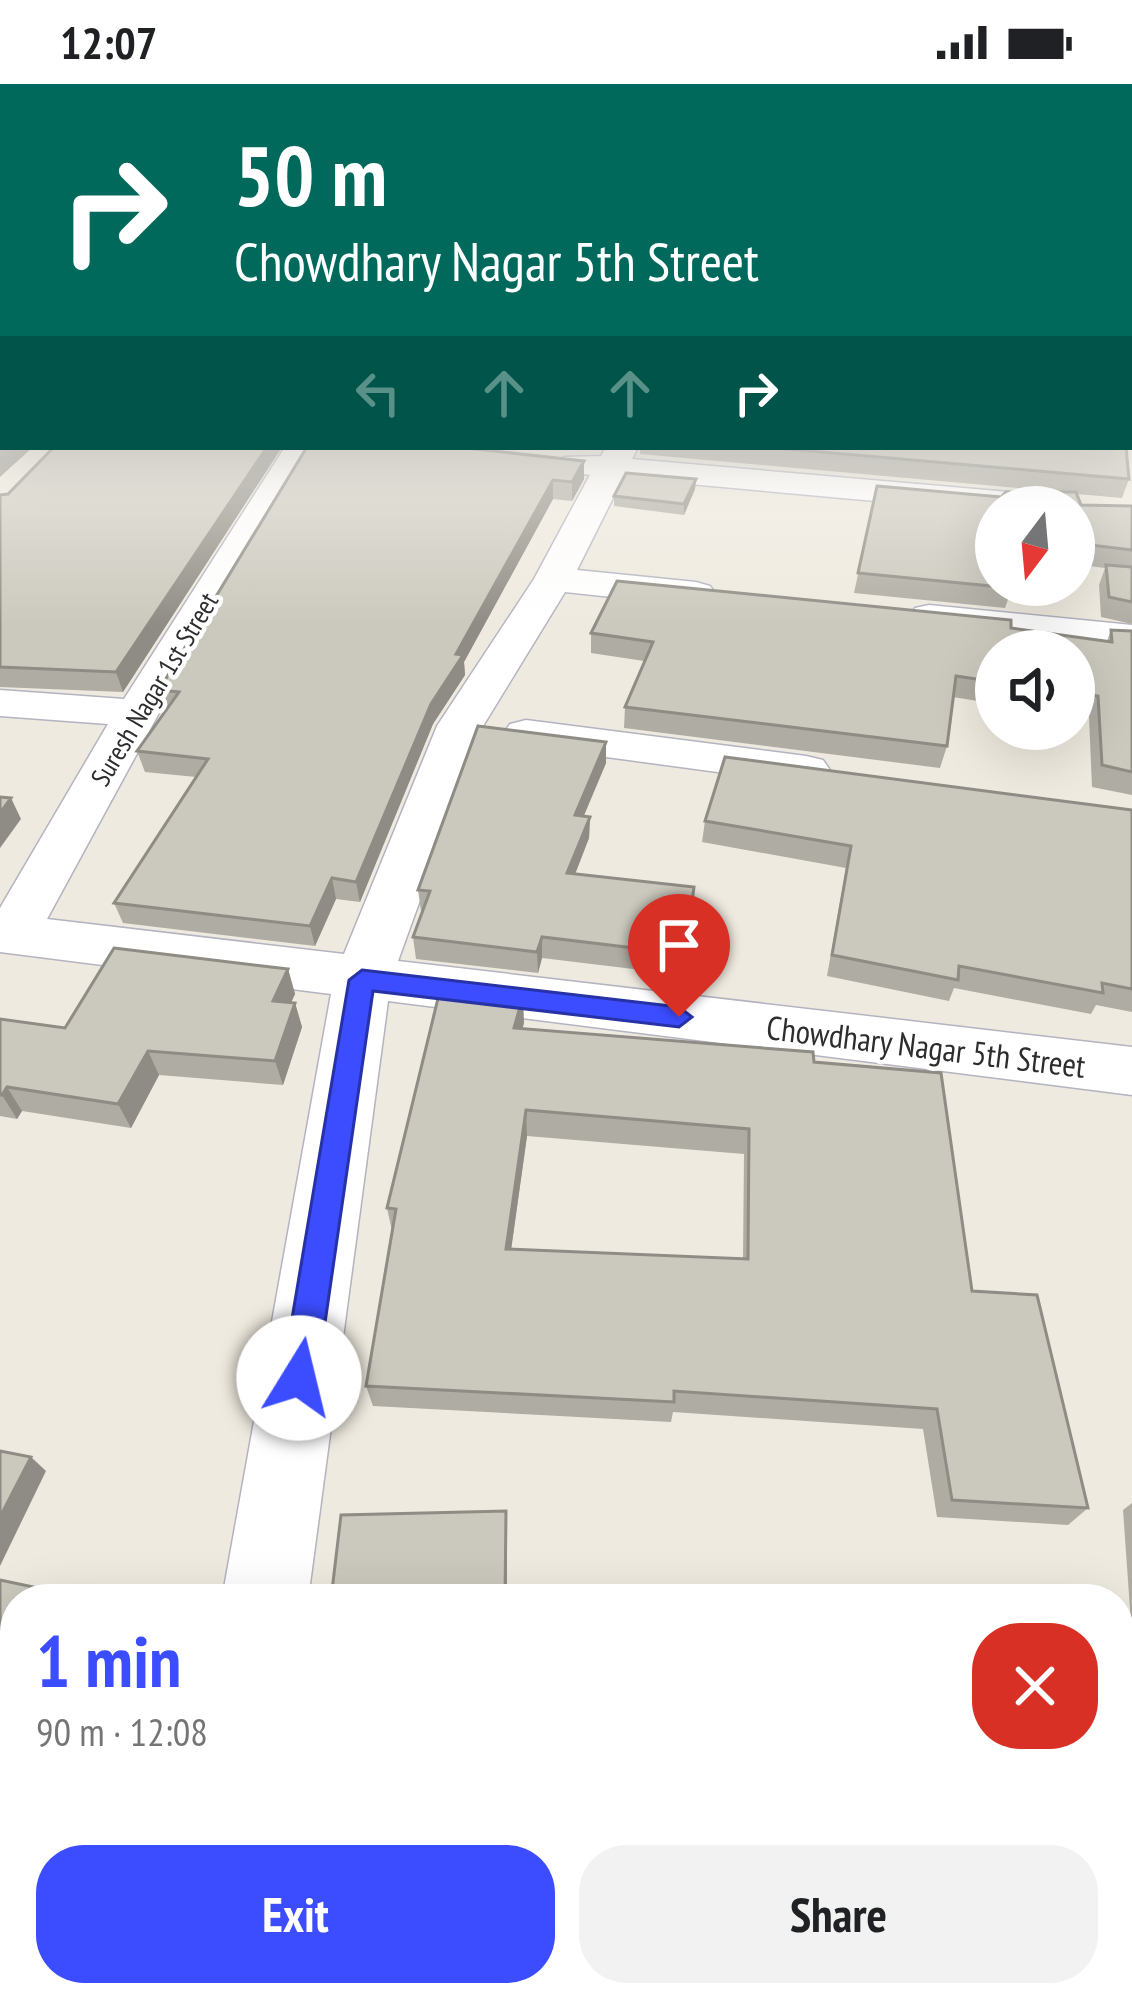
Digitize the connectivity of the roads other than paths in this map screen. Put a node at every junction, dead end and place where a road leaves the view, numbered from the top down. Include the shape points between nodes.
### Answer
1 (285, 450) edge
2 (617, 457) edge
3 (550, 461) edge
4 (975, 498) edge
5 (553, 579) junction
6 (738, 598) edge
7 (900, 614) edge
8 (1132, 637) edge
9 (0, 703) edge
10 (137, 713) junction
11 (460, 726) junction
12 (854, 776) edge
13 (6, 934) edge
14 (362, 980) junction
15 (1132, 1071) edge
16 (267, 1584) edge

1 - 10 street, Suresh Nagar 1st Street
2 - 3 street
2 - 4 street
2 - 5 street
5 - 6 street
5 - 11 street
7 - 8 street
9 - 10 street
10 - 13 street, Suresh Nagar 1st Street
11 - 12 street
11 - 14 street
13 - 14 street, Chowdhary Nagar 5th Street
14 - 15 street, Chowdhary Nagar 5th Street
14 - 16 street

